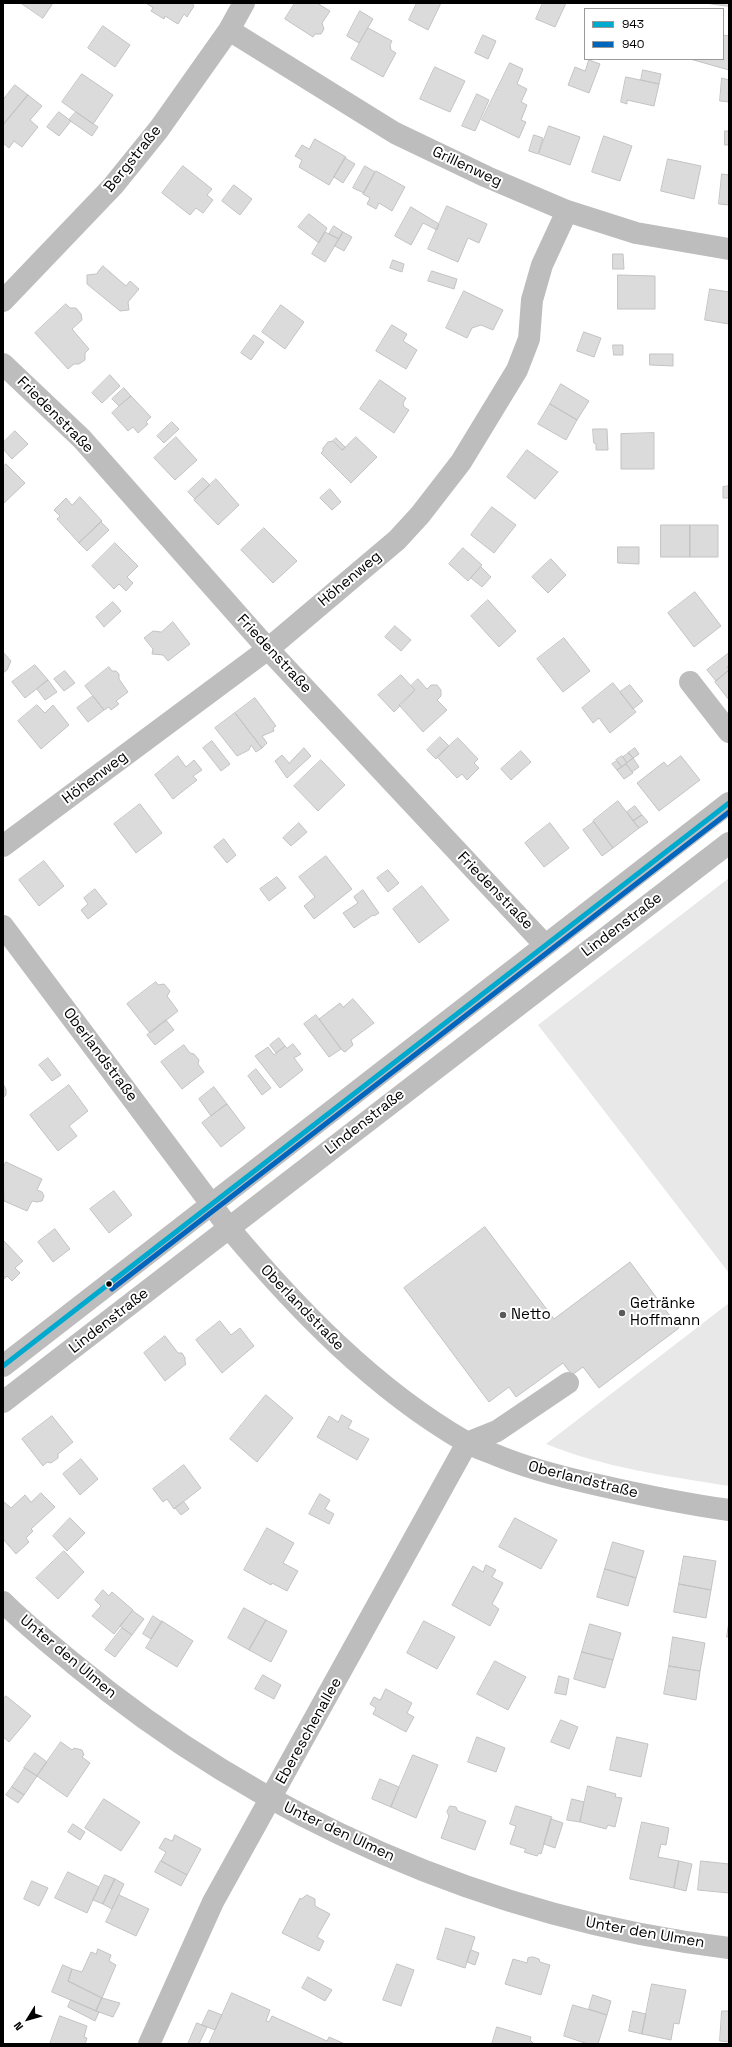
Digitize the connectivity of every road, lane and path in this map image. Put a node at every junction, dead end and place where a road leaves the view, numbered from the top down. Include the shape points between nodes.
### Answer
1 (244, 3) edge
2 (229, 30) junction
3 (567, 211) junction
4 (729, 249) edge
5 (3, 301) edge
6 (3, 364) edge
7 (268, 649) junction
8 (690, 682) dead end
9 (729, 732) edge
10 (729, 803) edge
11 (729, 843) edge
12 (3, 846) edge
13 (3, 926) edge
14 (567, 928) junction
15 (545, 945) junction
16 (586, 952) junction
17 (394, 1064) junction
18 (411, 1087) junction
19 (211, 1204) junction
20 (229, 1228) junction
21 (3, 1366) edge
22 (568, 1383) dead end
23 (3, 1402) edge
24 (467, 1443) junction
25 (729, 1510) edge
26 (3, 1602) edge
27 (271, 1799) junction
28 (729, 1948) edge
29 (149, 2044) edge

1 - 2 street, Bergstraße
2 - 3 street, Grillenweg via 395,133 487,177
2 - 5 street, Bergstraße via 159,129 113,186
3 - 4 street, Grillenweg via 636,233
3 - 7 street, Höhenweg via 542,265 532,300 529,339 517,370 461,462 420,516 397,540
6 - 7 street, Friedenstraße via 82,439
7 - 12 street, Höhenweg
7 - 15 street, Friedenstraße
8 - 9 street
10 - 14 street, Lindenstraße
11 - 16 street, Lindenstraße
13 - 19 street, Oberlandstraße
14 - 15 street, Lindenstraße
14 - 16 street
15 - 17 street, Lindenstraße
16 - 18 street, Lindenstraße
17 - 18 street
17 - 19 street, Lindenstraße
18 - 20 street, Lindenstraße
19 - 20 street, Oberlandstraße
19 - 21 street, Lindenstraße
20 - 23 street, Lindenstraße
20 - 24 street, Oberlandstraße via 264,1271 348,1355 403,1400
22 - 24 street via 497,1431
24 - 25 street, Oberlandstraße via 515,1463 560,1477 684,1504
24 - 27 street, Ebereschenallee
26 - 27 street, Unter den Ulmen via 108,1692 172,1738
27 - 28 street, Unter den Ulmen via 336,1833 419,1869 508,1902 616,1930
27 - 29 street, Ebereschenallee via 213,1902

